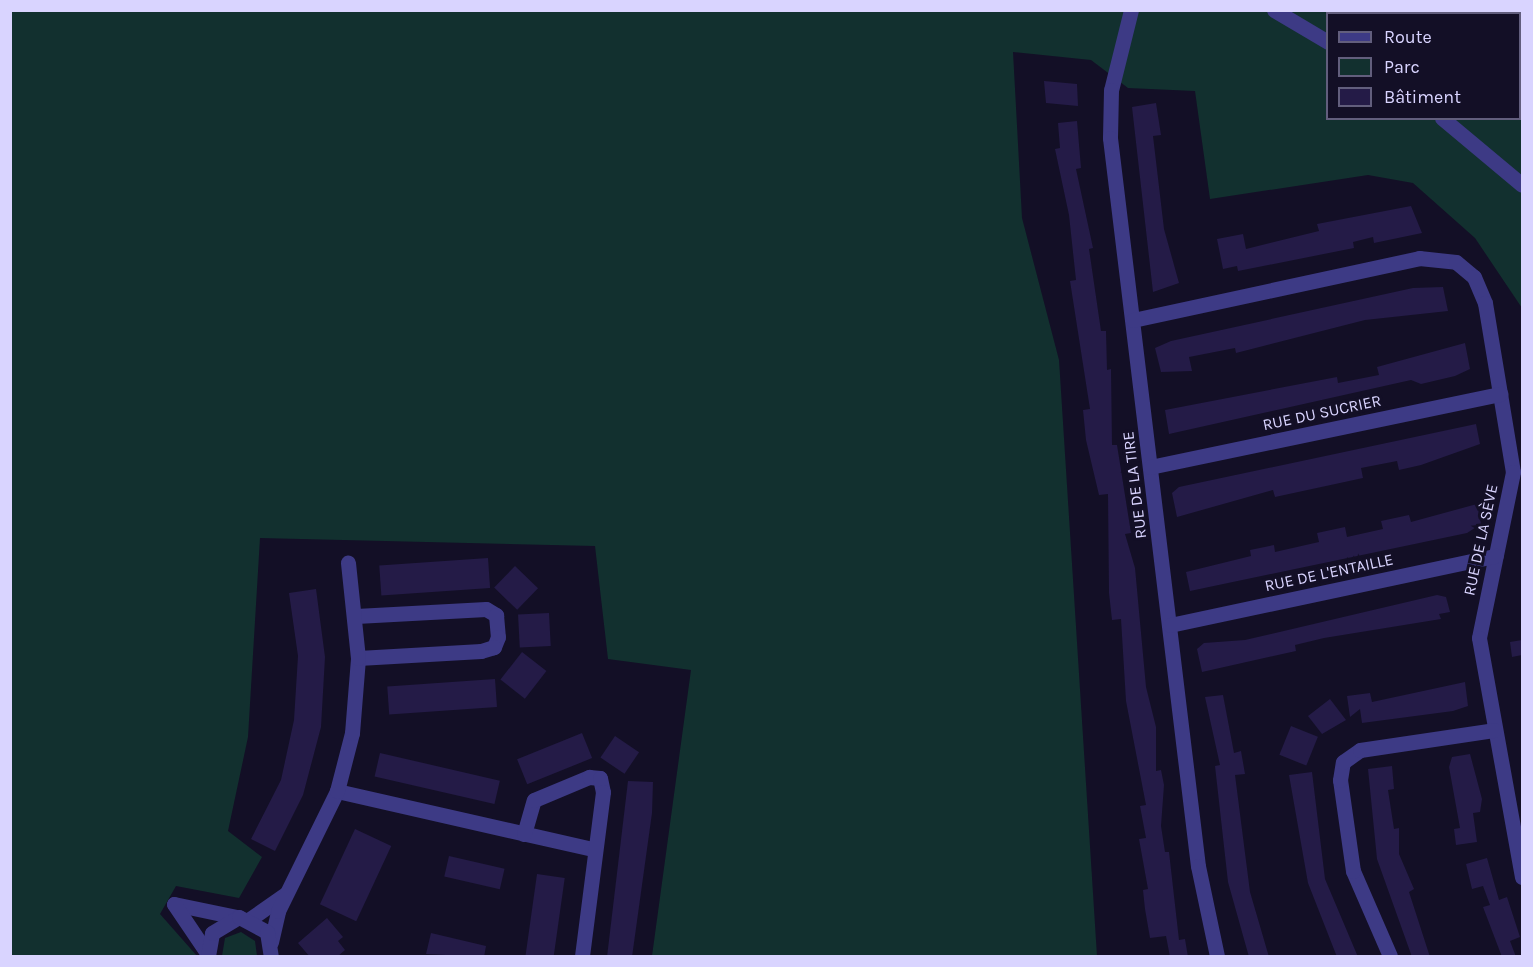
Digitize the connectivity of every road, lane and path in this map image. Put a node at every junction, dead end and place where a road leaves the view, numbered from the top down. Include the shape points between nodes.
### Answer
1 (1131, 10) edge
2 (1274, 10) edge
3 (1326, 41) edge
4 (1444, 120) edge
5 (1522, 185) edge
6 (1133, 321) junction
7 (1500, 394) junction
8 (1150, 467) junction
9 (1496, 556) junction
10 (348, 563) dead end
11 (356, 616) junction
12 (1170, 624) junction
13 (358, 658) junction
14 (1494, 730) junction
15 (337, 792) junction
16 (524, 834) junction
17 (593, 849) junction
18 (1522, 877) edge
19 (289, 891) junction
20 (244, 918) junction
21 (272, 952) edge
22 (207, 955) edge
23 (582, 957) edge
24 (1217, 957) edge
25 (1390, 957) edge

1 - 6 street, RUE DE LA TIRE via 1108,123
2 - 3 street
4 - 5 street
6 - 7 street, RUE DE LA SÈVE via 1419,258 1446,259 1467,268 1481,289
6 - 8 street, RUE DE LA TIRE
7 - 8 street, RUE DU SUCRIER
7 - 9 street, RUE DE LA SÈVE via 1513,472
8 - 12 street, RUE DE LA TIRE
9 - 12 street, RUE DE L'ENTAILLE
9 - 14 street, RUE DE LA SÈVE via 1479,638
10 - 11 street
11 - 13 street
11 - 13 street via 486,609 496,615 498,637 494,647 481,651
12 - 24 street, RUE DE LA TIRE via 1198,866
13 - 15 street via 352,733
14 - 18 street, RUE DE LA SÈVE
14 - 25 street via 1360,750 1343,762 1340,780 1353,871
15 - 16 street
15 - 19 street
16 - 17 street
16 - 17 street via 534,800 595,776 603,782 603,792
17 - 23 street
19 - 20 street
19 - 21 street
20 - 21 street
20 - 22 street via 219,925
20 - 22 street via 174,904

